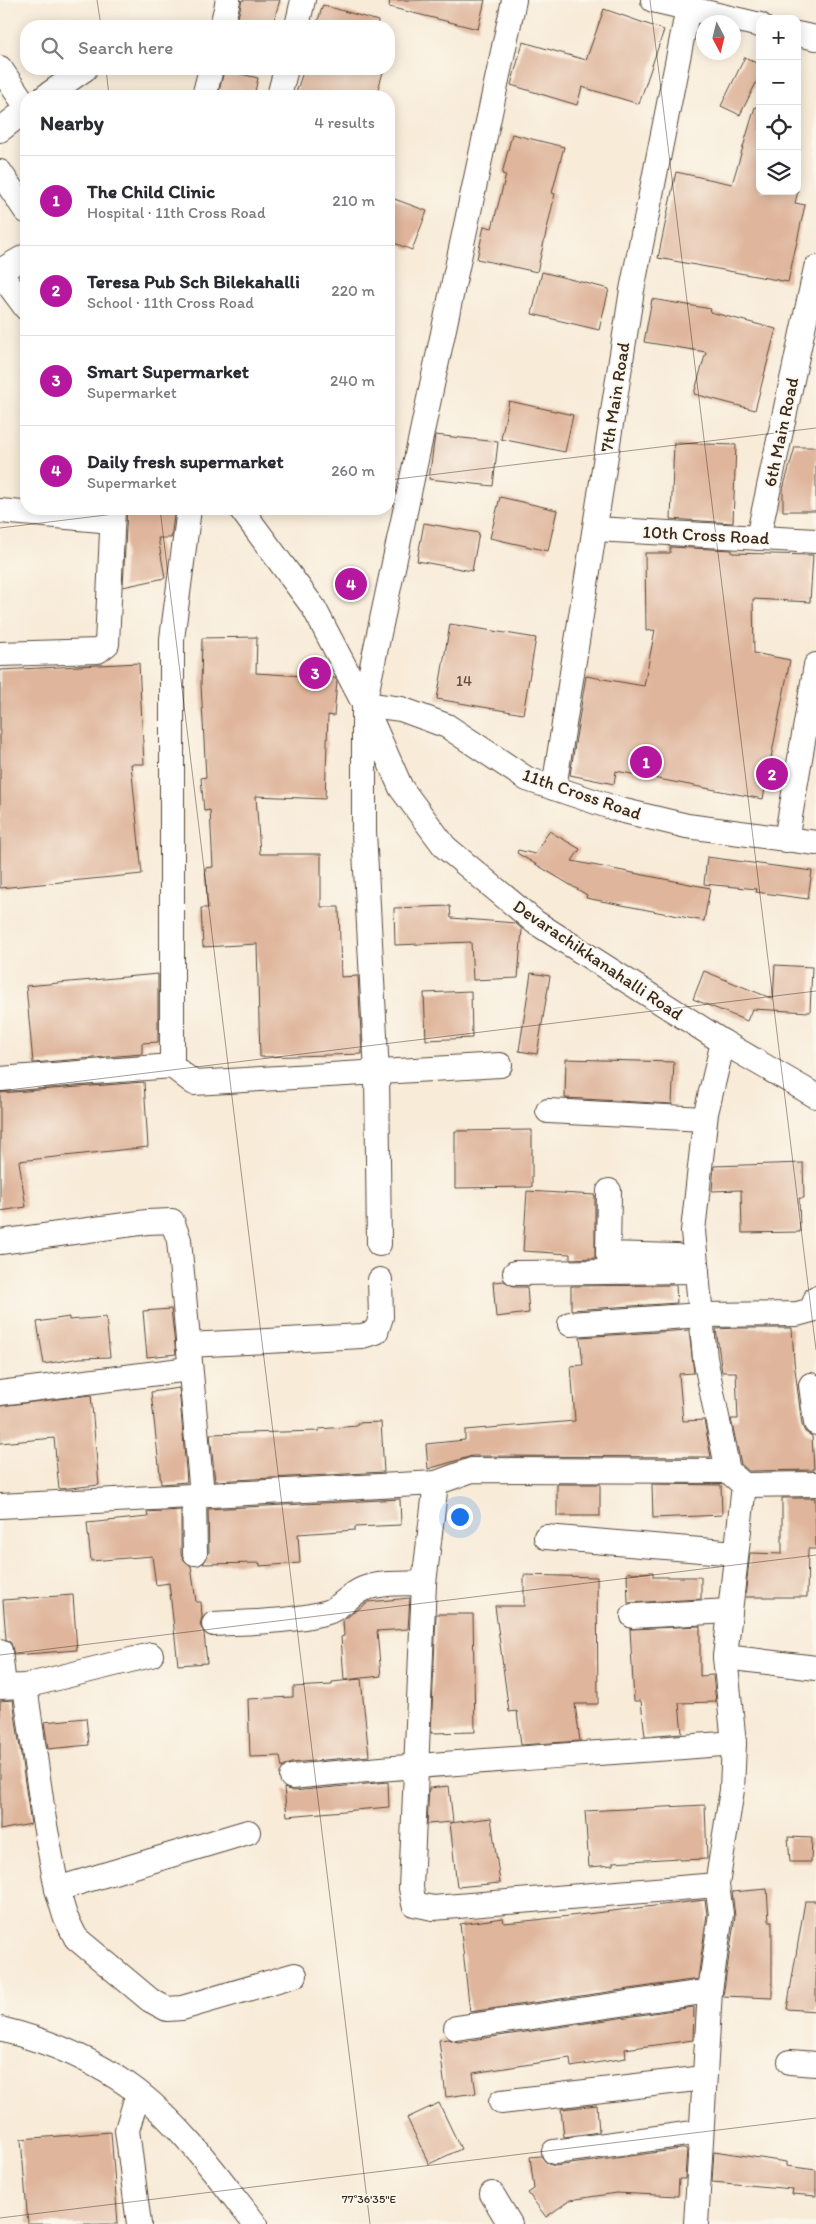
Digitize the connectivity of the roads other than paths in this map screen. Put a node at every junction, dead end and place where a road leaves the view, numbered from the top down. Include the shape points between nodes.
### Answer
1 (228, 0) edge
2 (303, 0) edge
3 (514, 0) edge
4 (653, 0) edge
5 (688, 8) junction
6 (223, 20) edge
7 (298, 20) edge
8 (756, 24) edge
9 (801, 35) edge
10 (816, 38) edge
11 (0, 68) edge
12 (76, 75) edge
13 (209, 75) edge
14 (284, 75) edge
15 (55, 90) edge
16 (206, 90) edge
17 (281, 90) edge
18 (20, 97) edge
19 (20, 115) edge
20 (0, 130) edge
21 (0, 172) edge
22 (20, 202) edge
23 (20, 260) edge
24 (816, 268) edge
25 (0, 272) edge
26 (20, 300) edge
27 (0, 511) edge
28 (20, 512) edge
29 (112, 515) edge
30 (188, 515) edge
31 (245, 515) edge
32 (595, 529) junction
33 (758, 538) junction
34 (816, 541) edge
35 (0, 654) edge
36 (816, 665) edge
37 (364, 704) junction
38 (554, 788) junction
39 (786, 840) junction
40 (816, 844) edge
41 (722, 1042) junction
42 (500, 1065) dead end
43 (172, 1066) junction
44 (376, 1073) junction
45 (0, 1079) edge
46 (816, 1096) edge
47 (548, 1111) dead end
48 (705, 1119) junction
49 (609, 1191) dead end
50 (0, 1242) edge
51 (379, 1244) dead end
52 (696, 1264) junction
53 (515, 1272) dead end
54 (380, 1280) dead end
55 (816, 1298) edge
56 (701, 1315) junction
57 (570, 1324) dead end
58 (188, 1345) junction
59 (189, 1369) junction
60 (811, 1386) dead end
61 (0, 1393) edge
62 (816, 1423) edge
63 (736, 1478) junction
64 (436, 1483) junction
65 (816, 1484) edge
66 (198, 1495) junction
67 (0, 1506) edge
68 (546, 1537) dead end
69 (195, 1553) dead end
70 (736, 1553) junction
71 (424, 1583) junction
72 (730, 1611) junction
73 (633, 1616) dead end
74 (214, 1624) dead end
75 (0, 1651) edge
76 (151, 1655) dead end
77 (725, 1657) junction
78 (816, 1668) edge
79 (10, 1686) edge
80 (734, 1743) junction
81 (415, 1765) junction
82 (292, 1778) dead end
83 (248, 1832) dead end
84 (718, 1886) junction
85 (57, 1889) junction
86 (295, 1975) dead end
87 (710, 1991) junction
88 (456, 2028) dead end
89 (0, 2029) edge
90 (790, 2062) dead end
91 (816, 2064) edge
92 (704, 2078) junction
93 (138, 2092) junction
94 (501, 2102) dead end
95 (701, 2132) junction
96 (554, 2152) dead end
97 (492, 2194) dead end
98 (139, 2224) edge
99 (255, 2224) edge
100 (510, 2224) edge
101 (696, 2224) edge

1 - 6 street
2 - 7 street
3 - 37 street
4 - 5 street
5 - 8 street
5 - 32 street, 7th Main Road via 632,290
9 - 10 street
11 - 18 street
12 - 15 street
13 - 16 street
14 - 17 street
19 - 20 street
21 - 22 street
23 - 25 street
24 - 33 street, 6th Main Road
25 - 26 street
27 - 28 street
29 - 35 street via 106,644 103,648 98,651
30 - 43 street via 172,639
31 - 37 street, Devarachikkanahalli Road via 314,608
32 - 33 street, 10th Cross Road
32 - 38 street, 7th Main Road
33 - 34 street, 10th Cross Road
36 - 39 street
37 - 38 street, 11th Cross Road via 401,709 446,726 527,779
37 - 41 street, Devarachikkanahalli Road via 401,788 445,847 535,922
37 - 44 street via 364,832
38 - 39 street, 11th Cross Road via 620,810 687,826
39 - 40 street, 11th Cross Road
41 - 46 street, Devarachikkanahalli Road
41 - 48 street
42 - 44 street
43 - 44 street via 194,1083
43 - 45 street
44 - 51 street
47 - 48 street
48 - 52 street via 693,1231
49 - 52 street via 608,1254
50 - 58 street via 172,1221 179,1240
52 - 53 street
52 - 56 street
54 - 58 street via 381,1317 376,1332 362,1336
55 - 56 street via 812,1310 797,1314
56 - 57 street
56 - 63 street via 705,1358
58 - 59 street
59 - 61 street
59 - 66 street
60 - 62 street
63 - 64 street via 472,1470
63 - 65 street
63 - 70 street
64 - 66 street
64 - 71 street
66 - 67 street
66 - 69 street
68 - 70 street
70 - 72 street
71 - 74 street via 363,1589 331,1611 292,1620
71 - 81 street
72 - 73 street
72 - 77 street
75 - 79 street
76 - 79 street
77 - 78 street
77 - 80 street
79 - 85 street
80 - 81 street
80 - 84 street via 732,1790
81 - 82 street
81 - 84 street via 410,1888 414,1904 433,1908
83 - 85 street
84 - 87 street via 721,1914
85 - 86 street via 76,1938 150,2000 168,2009 182,2008
87 - 88 street
87 - 92 street
89 - 93 street via 71,2051
90 - 91 street
92 - 94 street
92 - 95 street
93 - 98 street via 127,2130
93 - 99 street via 183,2136
95 - 96 street
95 - 101 street
97 - 100 street

